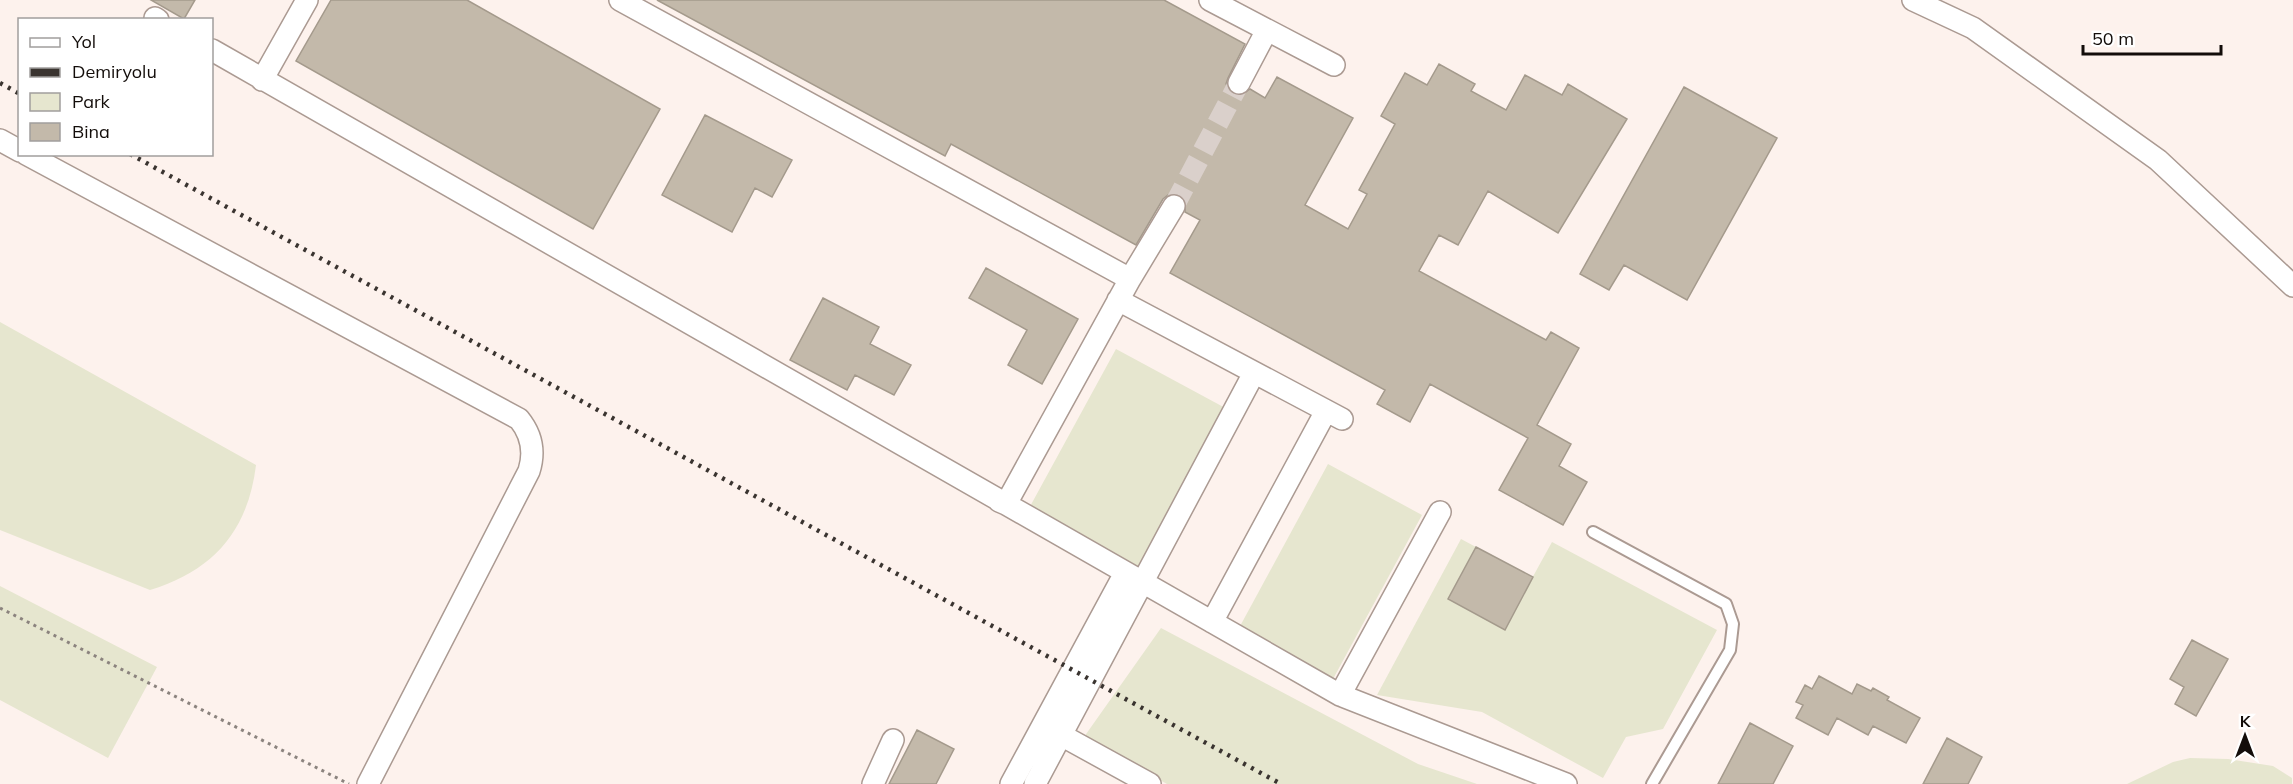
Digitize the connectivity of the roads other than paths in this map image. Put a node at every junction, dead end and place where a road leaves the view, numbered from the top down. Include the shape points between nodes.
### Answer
1 (307, 0) edge
2 (620, 0) edge
3 (1210, 0) edge
4 (1913, 0) edge
5 (1267, 30) junction
6 (213, 51) edge
7 (1334, 65) dead end
8 (262, 80) junction
9 (1239, 83) tunnel mouth
10 (0, 140) edge
11 (18, 150) edge
12 (30, 156) edge
13 (1174, 206) tunnel mouth
14 (1130, 279) junction
15 (2293, 286) edge
16 (1119, 300) junction
17 (1254, 373) junction
18 (999, 501) junction
19 (1440, 512) dead end
20 (1593, 532) dead end
21 (1133, 577) junction
22 (1212, 622) junction
23 (1340, 695) junction
24 (1061, 735) junction
25 (893, 740) dead end
26 (368, 784) edge
27 (873, 784) edge
28 (1011, 784) edge
29 (1035, 784) edge
30 (1150, 784) edge
31 (1566, 784) edge
32 (1652, 784) edge

1 - 8 street
2 - 14 street
3 - 5 street
4 - 15 street via 1973,28 2158,160
5 - 7 street
5 - 9 street
6 - 8 street
8 - 18 street
10 - 11 street
12 - 26 street via 519,419 525,426 532,452 529,471
13 - 14 street
14 - 16 street
16 - 17 street
16 - 18 street via 1006,504
17 - 21 street
17 - 22 street via 1334,415
18 - 21 street
19 - 23 street
20 - 32 lane via 1726,604 1733,624 1730,650
21 - 22 street
21 - 24 street
21 - 28 street
22 - 23 street
23 - 31 street
24 - 29 street
24 - 30 street
25 - 27 street

